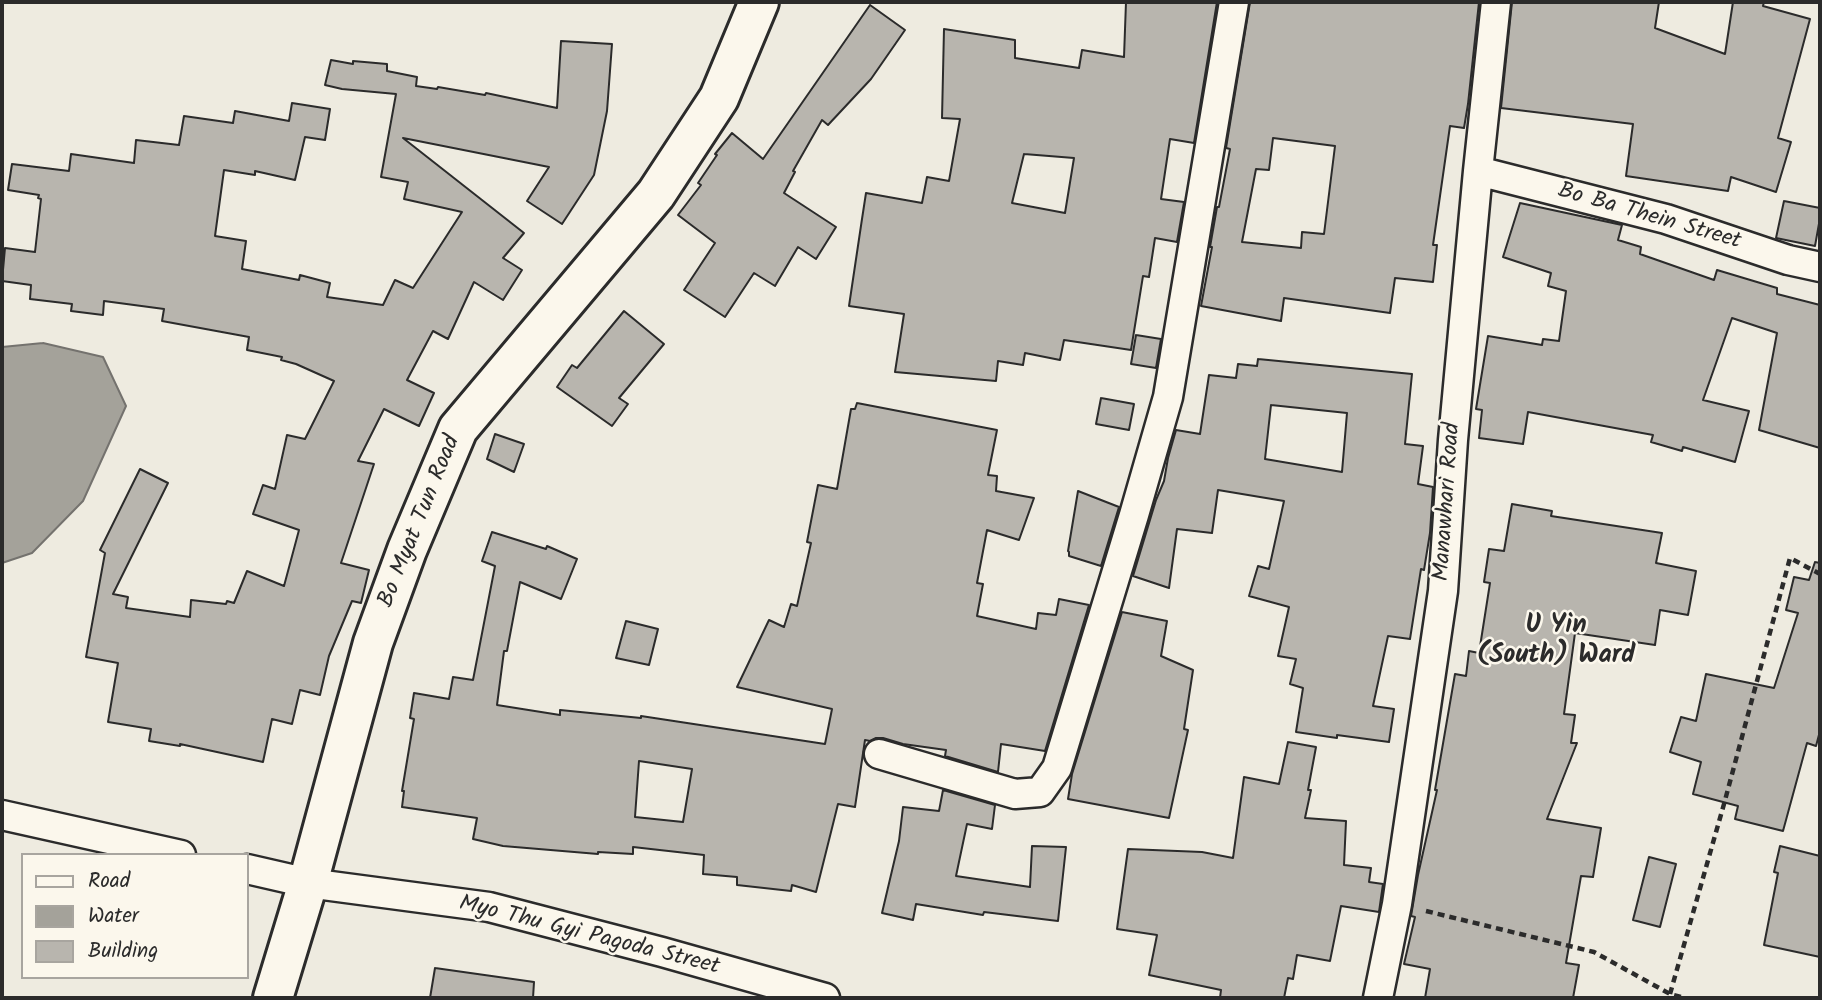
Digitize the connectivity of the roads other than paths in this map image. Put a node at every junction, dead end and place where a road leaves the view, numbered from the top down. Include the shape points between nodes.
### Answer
1 (759, 2) edge
2 (1234, 2) edge
3 (1496, 2) edge
4 (1478, 171) junction
5 (1820, 267) edge
6 (879, 754) dead end
7 (2, 815) edge
8 (172, 853) edge
9 (248, 869) edge
10 (308, 883) junction
11 (273, 998) edge
12 (825, 998) edge
13 (1378, 998) edge

1 - 10 main road, Bo Myat Tun Road via 719,98 656,194 458,429 373,643
2 - 6 street via 1168,397 1057,768 1040,792 1014,794
3 - 4 street, Manawhari Road
4 - 5 street, Bo Ba Thein Street via 1666,219
4 - 13 street, Manawhari Road via 1443,591 1397,904
7 - 8 street
9 - 10 street, Myo Thu Gyi Pagoda Street
10 - 11 main road, Bo Myat Tun Road
10 - 12 street, Myo Thu Gyi Pagoda Street via 489,908

